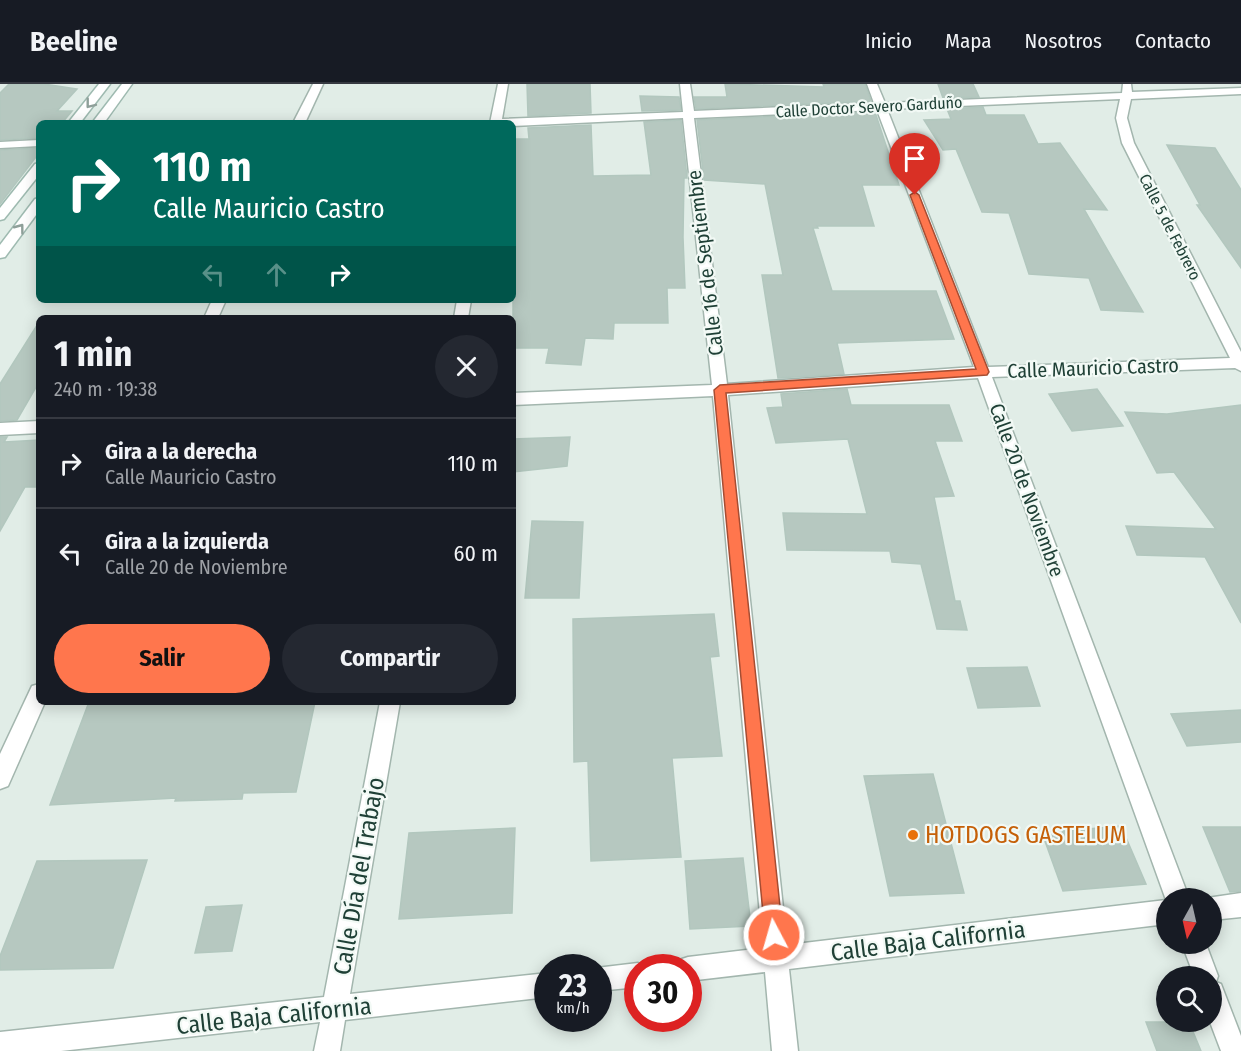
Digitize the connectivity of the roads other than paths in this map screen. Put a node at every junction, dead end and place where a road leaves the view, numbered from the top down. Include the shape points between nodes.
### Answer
1 (105, 84) edge
2 (127, 84) edge
3 (318, 84) edge
4 (503, 84) edge
5 (685, 84) edge
6 (872, 84) edge
7 (1127, 89) edge
8 (1241, 91) edge
9 (881, 106) junction
10 (688, 115) junction
11 (76, 120) edge
12 (100, 120) edge
13 (300, 120) edge
14 (497, 120) edge
15 (516, 122) edge
16 (36, 143) edge
17 (0, 145) edge
18 (36, 171) edge
19 (36, 206) edge
20 (0, 216) edge
21 (0, 254) edge
22 (1240, 364) edge
23 (983, 372) junction
24 (720, 390) junction
25 (516, 399) edge
26 (36, 427) edge
27 (0, 429) edge
28 (36, 700) edge
29 (389, 705) edge
30 (0, 778) edge
31 (1173, 888) edge
32 (1241, 905) edge
33 (1222, 907) edge
34 (1156, 913) edge
35 (777, 959) junction
36 (702, 967) edge
37 (534, 987) edge
38 (334, 1010) junction
39 (1222, 1019) edge
40 (0, 1045) edge
41 (327, 1051) edge
42 (785, 1051) edge
43 (1234, 1051) edge

1 -> 11 street
2 - 12 street
3 - 13 street
4 - 14 street
5 - 10 street, Calle 16 de Septiembre
6 - 9 street, Calle 20 de Noviembre
7 - 8 street, Calle Doctor Severo Garduño
7 - 9 street, Calle Doctor Severo Garduño
7 - 22 street, Calle 5 de Febrero via 1122,124 1128,143
9 - 10 street, Calle Doctor Severo Garduño
9 - 23 street, Calle 20 de Noviembre
10 - 15 street, Calle Doctor Severo Garduño
10 - 24 street, Calle 16 de Septiembre
16 - 17 street
18 - 20 street
21 -> 19 street
22 - 23 street, Calle Mauricio Castro
23 - 24 street, Calle Mauricio Castro
23 - 31 street, Calle 20 de Noviembre
24 - 25 street, Calle Mauricio Castro
24 - 35 street, Calle 16 de Septiembre
26 - 27 street
28 - 30 street
29 - 38 street, Calle Día del Trabajo
32 - 33 street
34 - 35 street, Calle Baja California
35 - 36 street, Calle Baja California
35 - 42 street, Calle 16 de Septiembre
37 - 38 street, Calle Baja California
38 - 40 street, Calle Baja California
38 - 41 street, Calle Día del Trabajo
39 - 43 street

